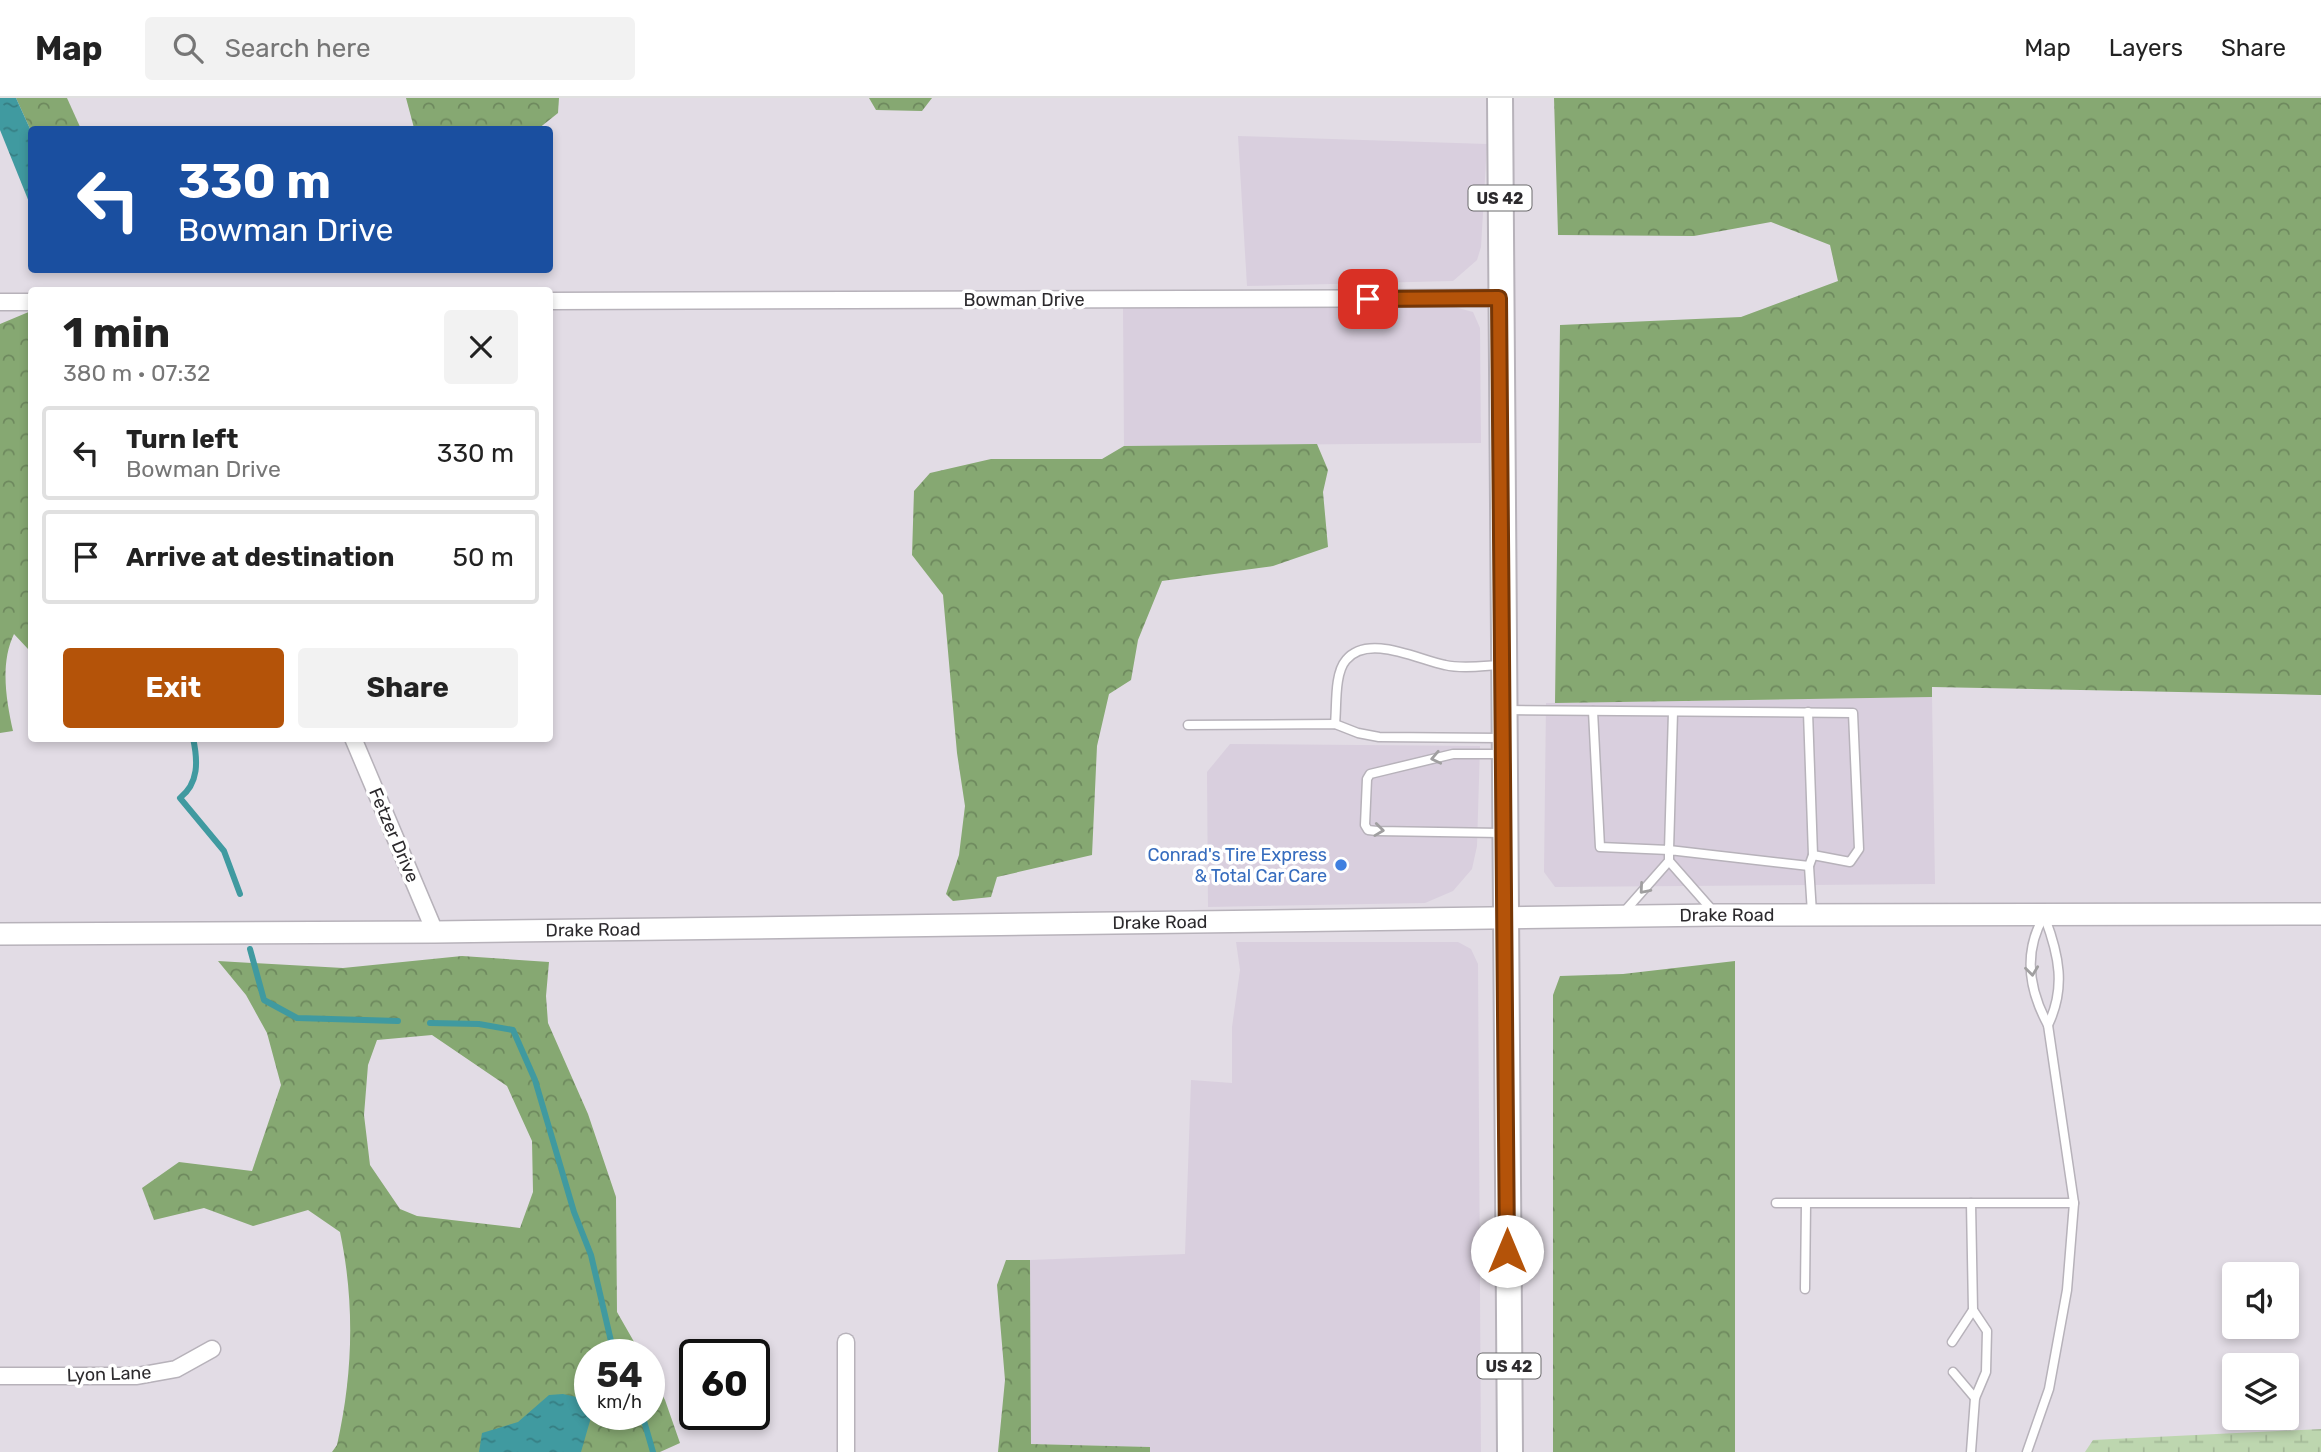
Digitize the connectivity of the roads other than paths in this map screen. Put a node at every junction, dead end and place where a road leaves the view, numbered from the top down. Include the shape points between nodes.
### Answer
1 (1500, 98) edge
2 (1499, 298) junction
3 (553, 301) edge
4 (0, 302) edge
5 (28, 302) edge
6 (1503, 665) junction
7 (1503, 710) junction
8 (1593, 711) junction
9 (1673, 712) junction
10 (1808, 712) junction
11 (1335, 724) junction
12 (1188, 725) dead end
13 (356, 742) edge
14 (1504, 746) junction
15 (1504, 833) junction
16 (1668, 850) junction
17 (1813, 855) junction
18 (1668, 861) junction
19 (1810, 866) junction
20 (2321, 914) edge
21 (1717, 915) junction
22 (1620, 916) junction
23 (1812, 916) junction
24 (2044, 916) junction
25 (1505, 917) junction
26 (435, 932) junction
27 (0, 934) edge
28 (2048, 1025) junction
29 (1776, 1203) dead end
30 (1971, 1203) junction
31 (2074, 1203) junction
32 (1806, 1204) junction
33 (1805, 1289) dead end
34 (1973, 1310) junction
35 (846, 1342) dead end
36 (1952, 1342) dead end
37 (212, 1349) dead end
38 (1953, 1372) dead end
39 (0, 1376) edge
40 (1975, 1398) junction
41 (846, 1452) edge
42 (1510, 1452) edge
43 (1971, 1452) edge
44 (2027, 1452) edge

1 - 2 main road, US 42
2 - 3 street, Bowman Drive
2 - 6 main road, US 42
4 - 5 street
6 - 7 main road, US 42
6 - 11 lane via 1447,666 1377,649 1355,653 1341,668
7 - 8 lane
7 - 14 main road, US 42
8 - 9 lane
8 - 16 lane via 1600,847
9 - 10 lane
9 - 16 lane
10 - 17 lane
10 - 17 lane via 1853,713 1859,849 1850,862
11 - 12 lane
11 - 14 lane via 1379,737
13 - 26 street, Fetzer Drive
14 - 15 main road, US 42
14 -> 15 lane via 1370,774 1365,825 1372,831
15 - 25 main road, US 42
16 - 18 lane
16 - 19 lane
17 - 19 lane
18 - 21 lane
18 -> 22 lane
19 - 23 lane
20 - 24 street, Drake Road
21 - 22 street, Drake Road
21 - 23 street, Drake Road
22 - 25 street, Drake Road
23 - 24 street, Drake Road
24 - 28 lane via 2057,947 2059,1004
24 -> 28 lane via 2029,951 2036,1003
25 - 26 street, Drake Road
25 - 42 main road, US 42
26 - 27 street, Drake Road
28 - 31 lane
29 - 32 lane
30 - 31 lane
30 - 32 lane
30 - 34 lane
31 - 44 lane via 2056,1352 2049,1389
32 - 33 lane
34 - 36 lane
34 - 40 lane via 1987,1331 1986,1372
35 - 41 street
37 - 39 street, Lyon Lane via 176,1369 136,1376
38 - 40 lane
40 - 43 lane

